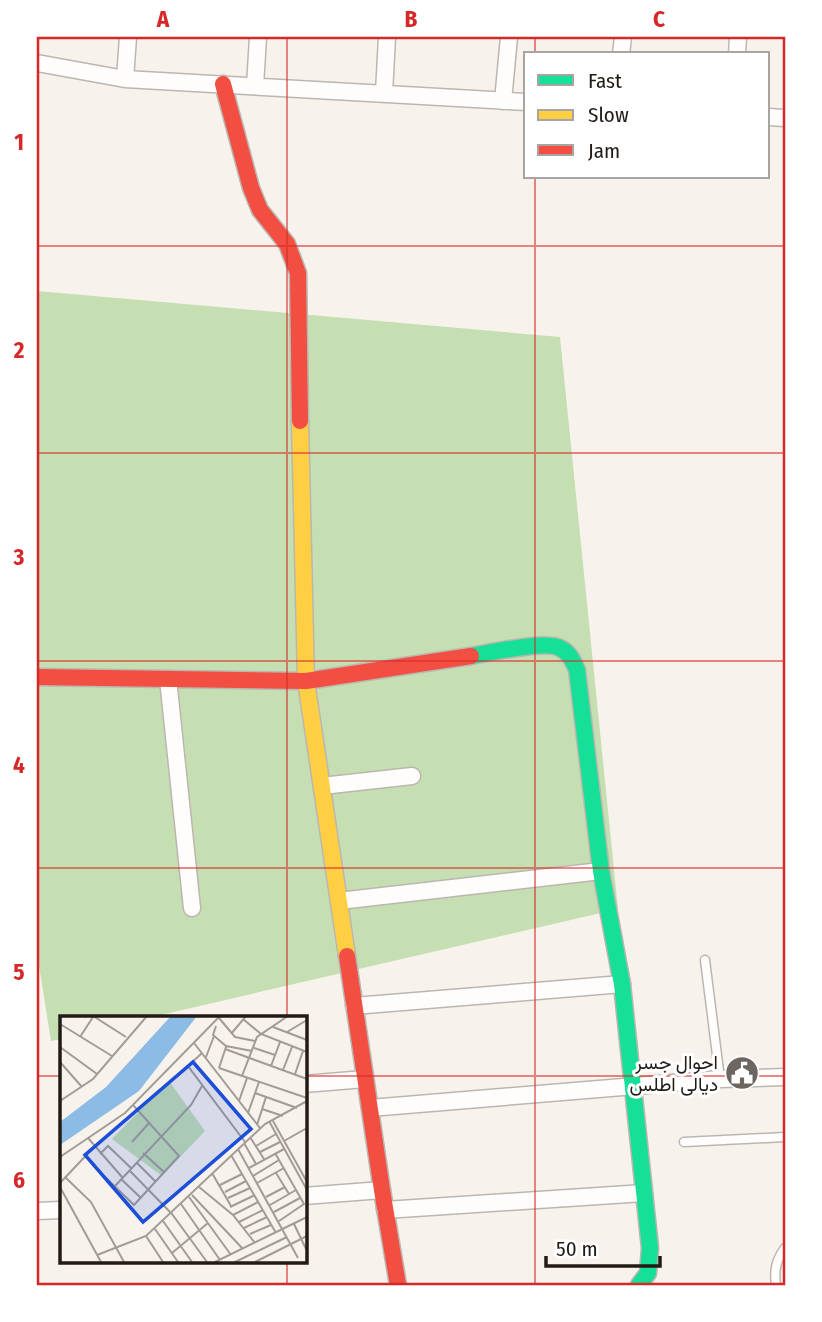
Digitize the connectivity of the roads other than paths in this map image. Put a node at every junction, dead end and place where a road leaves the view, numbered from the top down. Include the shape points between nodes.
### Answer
1 (128, 37) edge
2 (258, 37) edge
3 (387, 37) edge
4 (509, 37) edge
5 (37, 63) edge
6 (125, 79) junction
7 (223, 84) junction
8 (255, 86) junction
9 (384, 93) junction
10 (503, 101) junction
11 (524, 102) edge
12 (37, 677) edge
13 (168, 679) junction
14 (306, 681) junction
15 (412, 776) dead end
16 (322, 786) junction
17 (601, 871) junction
18 (339, 901) junction
19 (192, 908) dead end
20 (705, 960) dead end
21 (622, 984) junction
22 (354, 1006) junction
23 (785, 1077) edge
24 (365, 1079) junction
25 (720, 1079) junction
26 (306, 1084) edge
27 (633, 1086) junction
28 (370, 1108) junction
29 (785, 1137) edge
30 (684, 1142) dead end
31 (382, 1190) junction
32 (644, 1193) junction
33 (306, 1196) edge
34 (60, 1210) edge
35 (385, 1210) junction
36 (37, 1211) edge
37 (785, 1248) edge
38 (398, 1285) edge
39 (639, 1285) edge
40 (776, 1285) edge

1 - 6 street
2 - 8 street
3 - 9 street
4 - 10 street
5 - 6 street
6 - 7 street
7 - 8 street
7 - 14 street via 260,211 287,244 298,273
8 - 9 street
9 - 10 street
10 - 11 street
12 - 13 street
13 - 14 street
13 - 19 street
14 - 16 street
14 - 17 street via 558,646 570,655 577,670
15 - 16 street
16 - 18 street
17 - 18 street
17 - 21 street
18 - 22 street
20 - 25 lane
21 - 22 street
21 - 27 street
22 - 24 street
23 - 25 street
24 - 26 street
24 - 28 street
25 - 27 street
27 - 28 street
27 - 32 street
28 - 31 street
29 - 30 lane
31 - 33 street
31 - 35 street
32 - 35 street
32 - 39 street via 650,1270
34 - 36 street
35 - 38 street
37 - 40 lane via 774,1270

